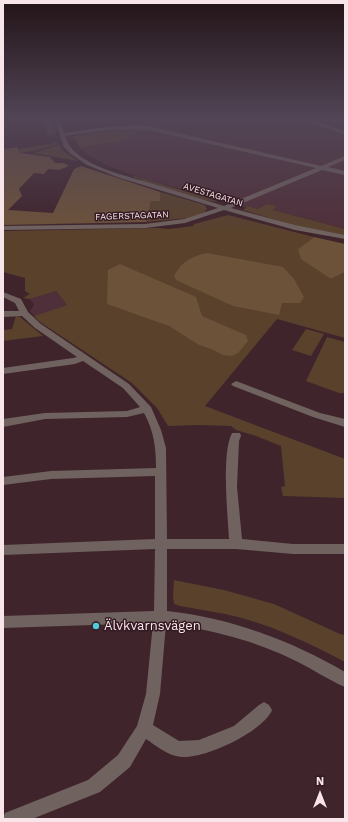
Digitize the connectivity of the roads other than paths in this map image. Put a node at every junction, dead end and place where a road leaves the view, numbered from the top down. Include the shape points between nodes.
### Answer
1 (78, 156) edge
2 (271, 156) edge
3 (345, 158) edge
4 (321, 168) junction
5 (345, 173) edge
6 (225, 208) junction
7 (3, 228) edge
8 (345, 237) edge
9 (3, 294) edge
10 (24, 313) junction
11 (3, 314) edge
12 (83, 357) junction
13 (3, 371) edge
14 (236, 384) dead end
15 (146, 409) junction
16 (3, 423) edge
17 (345, 423) edge
18 (236, 436) dead end
19 (161, 472) junction
20 (3, 481) edge
21 (162, 544) junction
22 (236, 544) junction
23 (345, 549) edge
24 (3, 550) edge
25 (160, 617) junction
26 (3, 622) edge
27 (345, 680) edge
28 (264, 710) dead end
29 (144, 730) junction
30 (11, 819) edge

1 - 6 street, AVESTAGATAN via 132,179
2 - 4 street
3 - 4 street, FAGERSTAGATAN
4 - 5 street
4 - 6 street, FAGERSTAGATAN
6 - 7 street, FAGERSTAGATAN via 201,217 164,225
6 - 8 street, AVESTAGATAN via 292,227
9 - 10 street via 18,301
10 - 11 street
10 - 12 street via 38,326
12 - 13 street via 75,361
12 - 15 street via 126,386
14 - 17 street
15 - 16 street via 126,414 45,416
15 - 19 street via 158,432
18 - 22 street via 231,487
19 - 20 street via 51,475
19 - 21 street
21 - 22 street
21 - 24 street
21 - 25 street
22 - 23 street via 293,549
25 - 26 street
25 - 27 street via 212,625 256,638 290,650
25 - 29 street via 153,694
28 - 29 street via 238,731 199,748 178,749
29 - 30 street via 124,762 94,786

